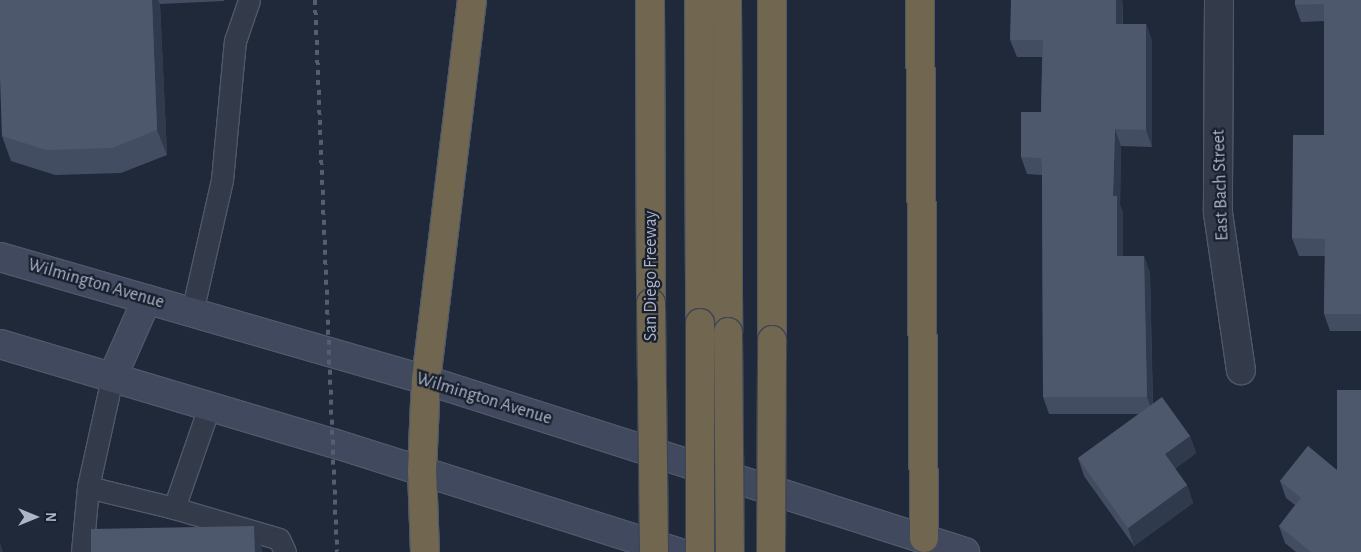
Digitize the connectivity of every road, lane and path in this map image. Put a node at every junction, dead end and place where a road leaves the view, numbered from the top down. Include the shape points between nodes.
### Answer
1 (249, 0) edge
2 (472, 0) edge
3 (650, 0) edge
4 (699, 0) edge
5 (727, 0) edge
6 (772, 0) edge
7 (920, 0) edge
8 (1219, 0) edge
9 (0, 257) edge
10 (147, 299) junction
11 (192, 312) junction
12 (0, 344) edge
13 (1241, 370) dead end
14 (112, 378) junction
15 (426, 380) junction
16 (209, 407) junction
17 (422, 471) junction
18 (88, 486) junction
19 (174, 508) junction
20 (924, 538) junction
21 (82, 552) edge
22 (285, 552) edge
23 (425, 552) edge
24 (654, 552) edge
25 (677, 552) edge
26 (700, 552) edge
27 (730, 552) edge
28 (771, 552) edge
29 (965, 552) edge

1 - 11 lane via 234,41 222,180
2 - 15 highway
3 - 24 highway, San Diego Freeway, bridge
4 - 26 highway, bridge
5 - 27 highway, bridge
6 - 28 highway, bridge
7 - 20 highway
8 - 13 street, East Bach Street via 1218,213
9 - 10 main road, Wilmington Avenue
10 - 11 main road, Wilmington Avenue
10 - 14 main road
11 - 15 main road, Wilmington Avenue
12 - 14 main road
14 - 16 main road
14 - 18 lane
15 - 17 highway
15 - 20 main road, Wilmington Avenue
16 - 17 main road
16 - 19 lane
17 - 23 highway
17 - 25 main road
18 - 19 lane
18 - 21 lane
19 - 22 lane via 279,539
20 - 29 main road, Wilmington Avenue

